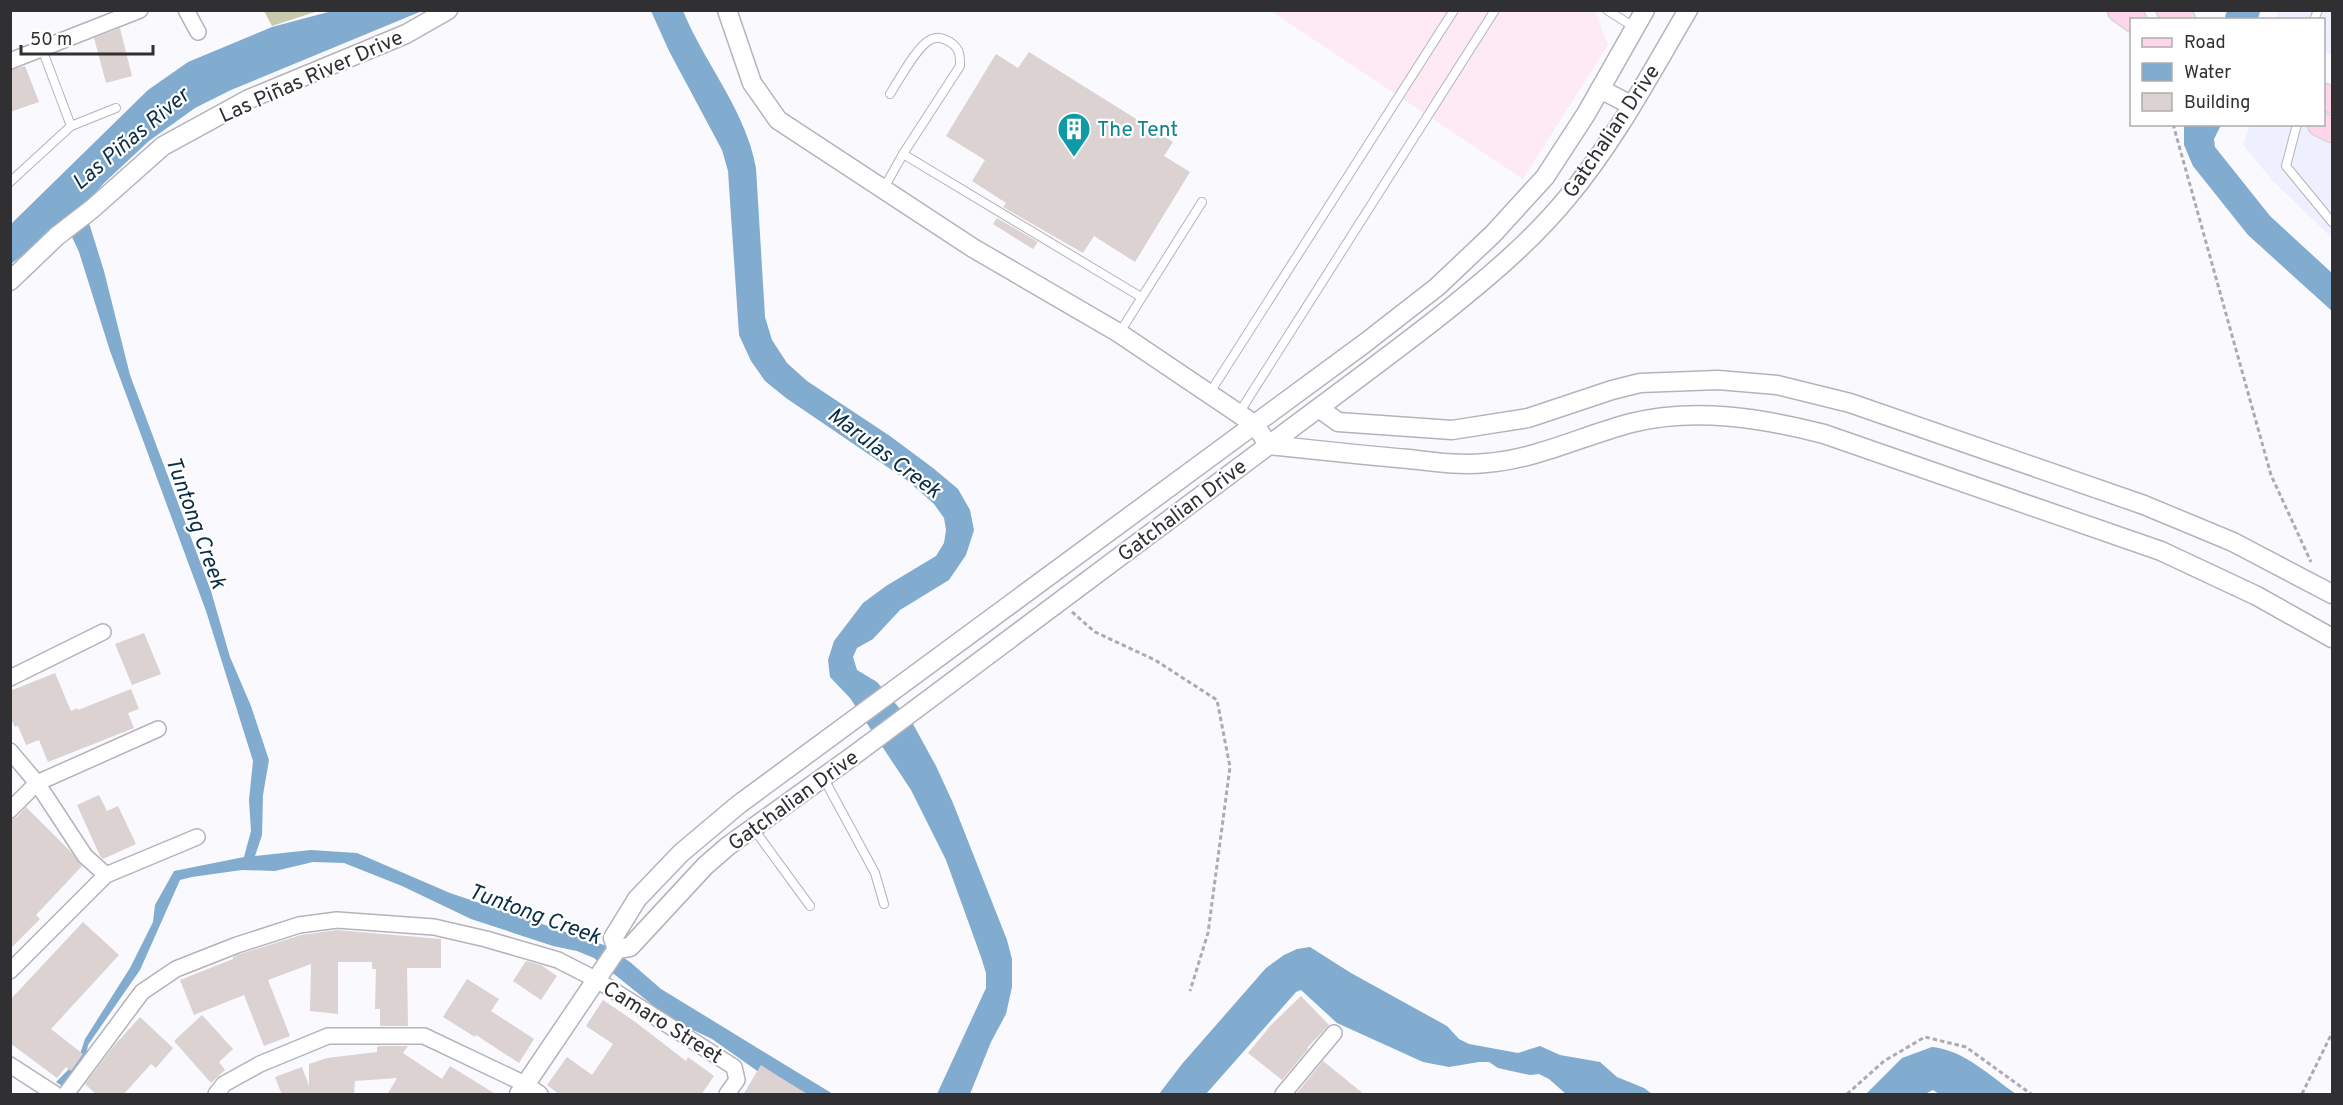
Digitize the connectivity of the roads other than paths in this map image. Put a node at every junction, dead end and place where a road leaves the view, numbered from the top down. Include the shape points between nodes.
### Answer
1 (140, 10) edge
2 (186, 10) edge
3 (448, 10) edge
4 (727, 10) edge
5 (1454, 10) edge
6 (1495, 10) edge
7 (1607, 10) edge
8 (1645, 10) edge
9 (1688, 10) edge
10 (1635, 28) junction
11 (198, 32) dead end
12 (42, 49) junction
13 (10, 61) edge
14 (1600, 89) junction
15 (890, 94) dead end
16 (1631, 105) junction
17 (116, 108) dead end
18 (71, 126) junction
19 (2296, 126) edge
20 (903, 154) junction
21 (10, 182) edge
22 (883, 188) junction
23 (1202, 202) dead end
24 (2332, 222) edge
25 (10, 281) edge
26 (1141, 297) junction
27 (1119, 333) junction
28 (1209, 394) junction
29 (1320, 409) junction
30 (1239, 413) junction
31 (1254, 424) junction
32 (1269, 444) junction
33 (2328, 591) edge
34 (103, 632) dead end
35 (2332, 638) edge
36 (10, 678) edge
37 (159, 729) dead end
38 (10, 751) edge
39 (823, 777) junction
40 (37, 783) junction
41 (10, 810) edge
42 (753, 828) junction
43 (197, 837) dead end
44 (106, 876) junction
45 (637, 899) junction
46 (885, 904) dead end
47 (810, 906) dead end
48 (656, 917) junction
49 (616, 950) junction
50 (10, 971) edge
51 (600, 975) junction
52 (1334, 1033) dead end
53 (10, 1065) edge
54 (528, 1091) edge
55 (54, 1092) edge
56 (216, 1095) edge
57 (727, 1095) edge
58 (1283, 1095) edge

1 - 12 street
2 - 11 street
3 - 25 street, Las Piñas River Drive via 406,34 249,99 163,147
4 - 22 street via 753,83 778,120
5 - 28 lane
6 - 30 lane
7 - 10 lane
8 - 10 street, Gatchalian Drive
9 - 16 street, Gatchalian Drive
10 - 14 street, Gatchalian Drive
12 - 13 street
12 - 18 lane
14 - 16 street
14 - 31 street, Gatchalian Drive via 1545,177 1493,234 1437,287
15 - 20 lane via 925,42 943,38 957,47 960,66
16 - 29 street, Gatchalian Drive via 1568,197 1514,255
17 - 18 lane
18 - 21 lane
19 - 24 lane via 2286,166
20 - 22 lane
20 - 26 lane
22 - 27 street via 973,248
23 - 26 lane
26 - 27 lane
27 - 28 street
28 - 30 street
29 - 32 street, Gatchalian Drive
29 - 33 street via 1338,422 1452,430 1528,418 1640,383 1718,380 1777,385 1850,403 2144,505 2233,542
30 - 31 street
31 - 32 street
31 - 45 street, Gatchalian Drive via 730,812
32 - 35 street via 1471,464 1523,457 1650,419 1730,417 1788,424 2152,547 2257,596
32 - 39 street, Gatchalian Drive
34 - 36 street
37 - 40 street
38 - 40 street
39 - 42 street, Gatchalian Drive
39 - 46 lane via 875,873
40 - 41 street
40 - 44 street via 85,856
42 - 47 lane
42 - 48 street, Gatchalian Drive via 705,866
43 - 44 street
44 - 50 street
45 - 48 street
45 - 49 street, Gatchalian Drive via 613,938
48 - 49 street, Gatchalian Drive via 630,947
49 - 51 street, Gatchalian Drive
51 - 54 street, Gatchalian Drive
51 - 55 street, Camaro Street via 434,927 338,920 299,925 176,969 142,992
51 - 57 street, Camaro Street via 734,1067 736,1080
52 - 58 street
53 - 55 street
54 - 56 street via 424,1036 328,1036 260,1064 224,1084

